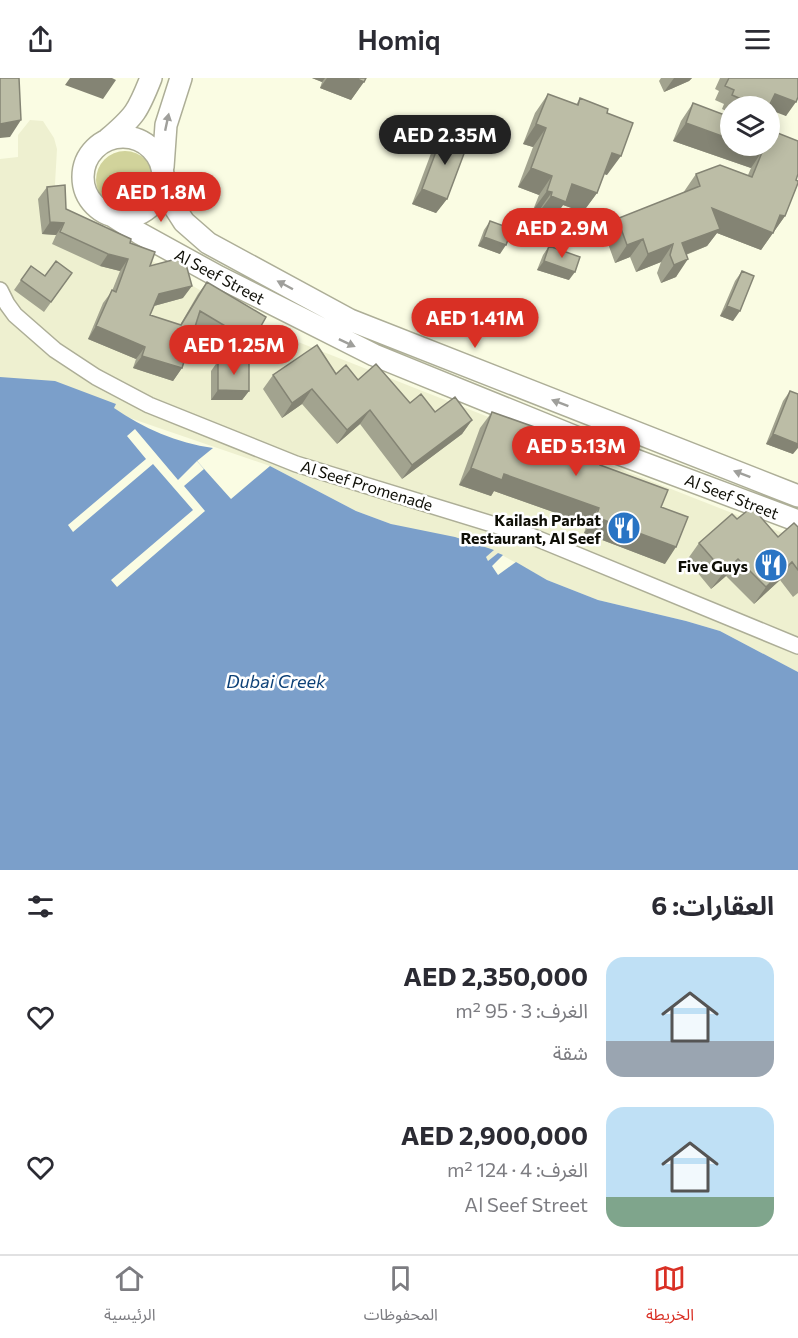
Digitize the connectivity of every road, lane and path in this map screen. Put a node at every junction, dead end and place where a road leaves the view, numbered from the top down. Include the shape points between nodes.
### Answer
1 (151, 78) edge
2 (181, 78) edge
3 (108, 139) junction
4 (163, 173) junction
5 (111, 215) junction
6 (0, 290) edge
7 (798, 496) edge
8 (798, 521) edge
9 (798, 646) edge

1 - 3 street, Al Seef Street via 136,113
4 -> 2 street, Al Seef Street via 166,125
3 - 4 street, Al Seef Street via 138,138 154,150
3 - 5 street, Al Seef Street via 90,154 82,175 87,196 101,211
4 - 5 street, Al Seef Street via 162,188 151,206 132,216
7 -> 4 street, Al Seef Street via 350,320 201,238 175,208
5 -> 8 street, Al Seef Street via 229,282 374,355 598,446
6 - 9 street, Al Seef Promenade via 15,315 55,350 148,405 296,464 531,536

